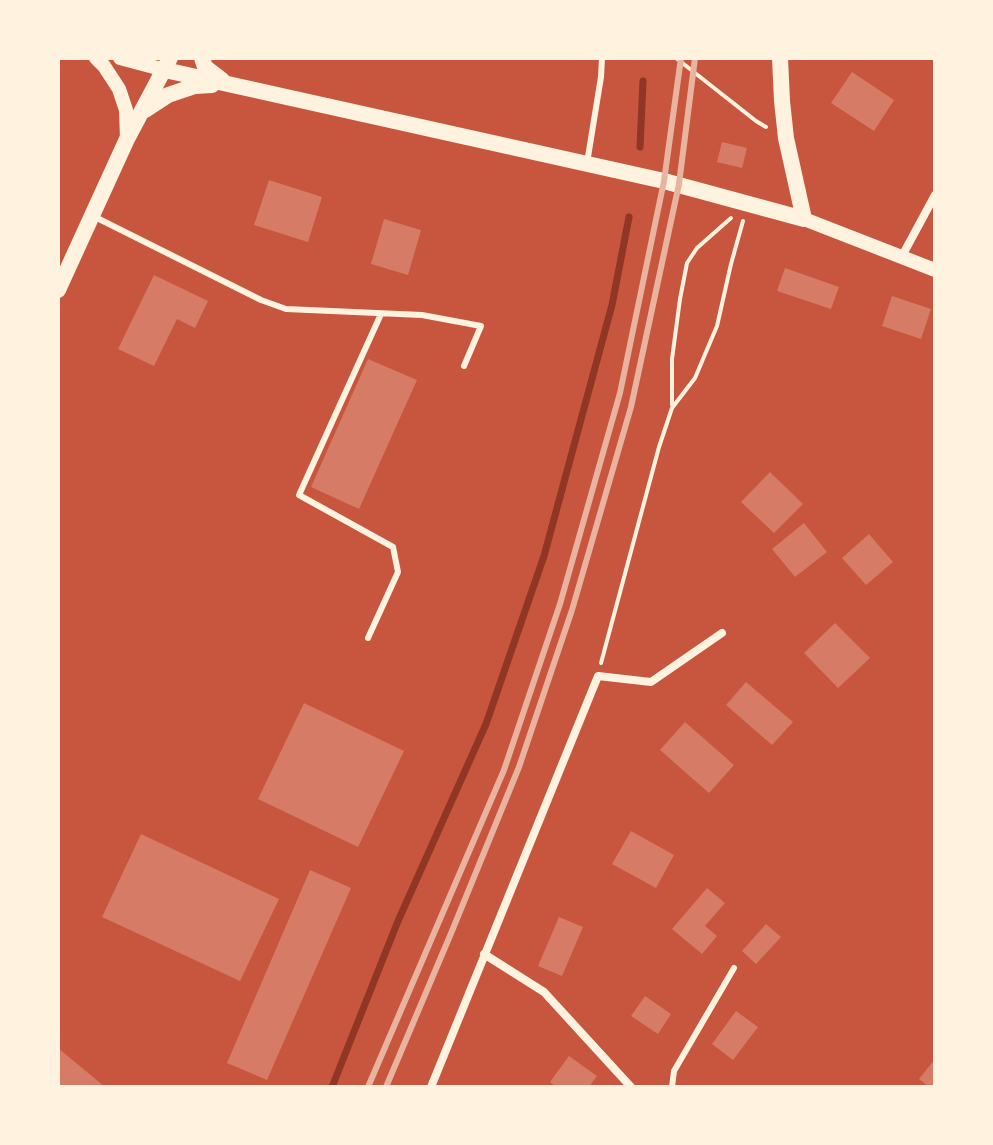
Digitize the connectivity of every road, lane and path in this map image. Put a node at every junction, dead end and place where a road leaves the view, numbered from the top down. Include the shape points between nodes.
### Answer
1 (96, 58) edge
2 (120, 58) edge
3 (202, 58) edge
4 (602, 58) edge
5 (676, 58) edge
6 (780, 58) edge
7 (168, 64) edge
8 (226, 83) junction
9 (142, 112) junction
10 (786, 138) junction
11 (127, 139) junction
12 (587, 163) junction
13 (935, 195) edge
14 (749, 204) junction
15 (93, 216) junction
16 (804, 219) junction
17 (901, 258) junction
18 (935, 270) edge
19 (58, 290) edge
20 (381, 314) junction
21 (464, 366) dead end
22 (672, 408) junction
23 (722, 633) dead end
24 (368, 638) dead end
25 (598, 676) junction
26 (484, 954) junction
27 (734, 968) dead end
28 (431, 1087) edge
29 (631, 1087) edge
30 (672, 1087) edge

1 - 11 street via 119,89
2 - 7 street
3 - 8 main road via 205,67
4 - 12 lane
5 - 10 path
6 - 10 main road
7 - 8 main road
7 - 9 main road
8 - 9 main road via 168,95
8 - 12 main road
9 - 11 main road
10 - 16 main road
11 - 15 main road
12 - 14 main road
13 - 17 street
14 - 16 main road
14 - 22 path via 717,326 695,378
14 - 22 path via 687,263 672,359
15 - 19 main road
15 - 20 lane via 286,309
16 - 17 street
17 - 18 street
20 - 21 lane via 481,326
20 - 24 lane via 299,495 393,547 398,572
22 - 25 path
23 - 25 street via 651,682
25 - 26 street
26 - 28 street
26 - 29 street via 544,992
27 - 30 lane via 674,1071

